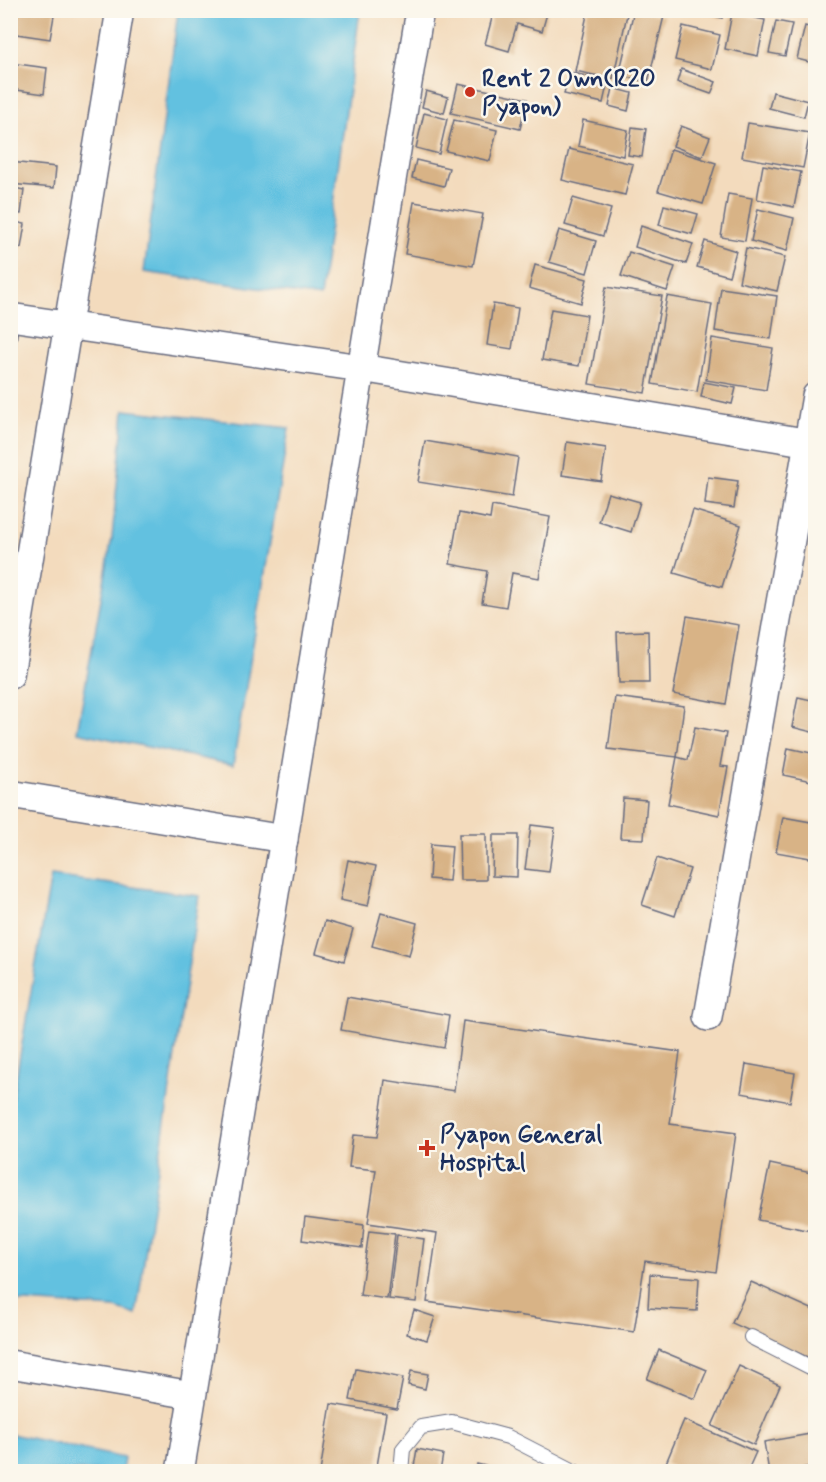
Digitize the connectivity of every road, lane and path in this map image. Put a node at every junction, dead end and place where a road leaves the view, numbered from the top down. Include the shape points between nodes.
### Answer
1 (120, 10) edge
2 (420, 10) edge
3 (10, 317) edge
4 (68, 327) junction
5 (361, 368) junction
6 (816, 396) edge
7 (811, 443) edge
8 (10, 675) edge
9 (10, 794) edge
10 (284, 839) junction
11 (708, 1017) dead end
12 (751, 1337) dead end
13 (10, 1364) edge
14 (816, 1370) edge
15 (192, 1395) junction
16 (180, 1472) edge
17 (401, 1472) edge
18 (576, 1472) edge

1 - 4 street
2 - 5 street
3 - 4 street
4 - 5 street
4 - 8 street
5 - 7 street
5 - 10 street
6 - 7 street
7 - 11 street
9 - 10 street
10 - 15 street
12 - 14 lane
13 - 15 street
15 - 16 street
17 - 18 lane via 403,1449 421,1427 452,1422 508,1437

